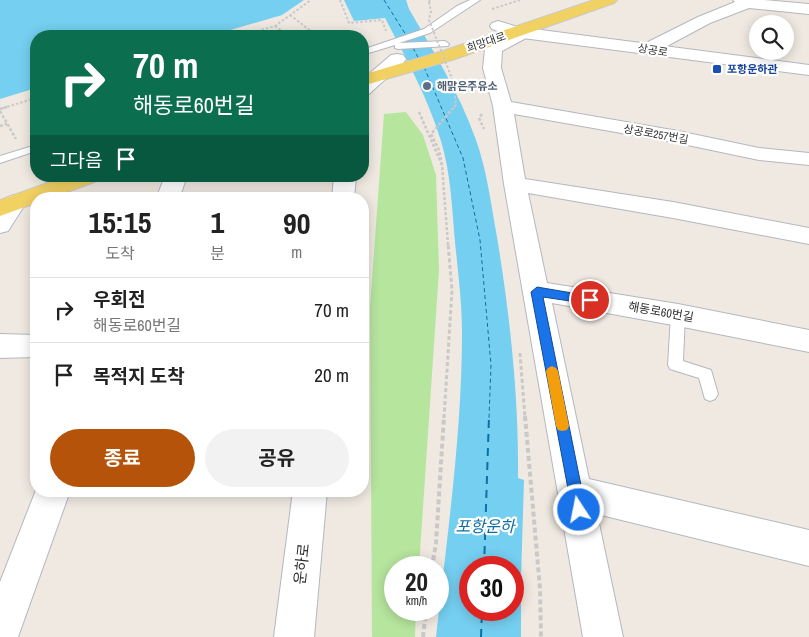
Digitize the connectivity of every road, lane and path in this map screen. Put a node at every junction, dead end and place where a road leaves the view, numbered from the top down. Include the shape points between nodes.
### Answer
1 (311, 0) edge
2 (340, 0) edge
3 (430, 0) edge
4 (476, 0) edge
5 (570, 0) edge
6 (609, 0) edge
7 (744, 2) edge
8 (809, 9) edge
9 (290, 15) junction
10 (275, 26) junction
11 (498, 26) junction
12 (261, 30) edge
13 (281, 30) edge
14 (309, 30) edge
15 (519, 33) junction
16 (447, 49) junction
17 (648, 49) junction
18 (393, 54) junction
19 (369, 55) edge
20 (809, 70) edge
21 (369, 74) edge
22 (500, 97) junction
23 (30, 100) edge
24 (0, 110) edge
25 (419, 112) dead end
26 (7, 124) junction
27 (0, 126) edge
28 (487, 136) dead end
29 (30, 150) edge
30 (23, 153) junction
31 (809, 159) edge
32 (0, 160) edge
33 (442, 165) junction
34 (30, 181) edge
35 (68, 182) edge
36 (515, 184) junction
37 (33, 192) edge
38 (30, 193) edge
39 (5, 200) edge
40 (0, 225) edge
41 (809, 236) edge
42 (537, 292) junction
43 (678, 315) junction
44 (809, 341) edge
45 (0, 346) edge
46 (30, 346) edge
47 (520, 350) dead end
48 (710, 394) dead end
49 (575, 492) junction
50 (51, 497) edge
51 (309, 497) edge
52 (809, 548) edge
53 (434, 556) edge
54 (425, 621) edge
55 (0, 632) edge
56 (294, 637) edge
57 (423, 637) edge
58 (541, 637) edge
59 (603, 637) edge

1 - 9 path
2 - 18 path via 350,23 382,20
3 - 33 path, bridge via 429,20 453,81 456,105 431,134
4 - 18 lane
5 - 11 main road, 희망대로
6 - 15 main road, 희망대로
7 - 8 street
7 - 17 street
9 - 10 path
9 - 14 path
10 - 12 path
10 - 13 path
11 - 15 street, 상공로
11 - 16 main road, 희망대로
15 - 16 main road, 희망대로
15 - 17 street, 상공로
15 - 22 street via 494,49 492,68
16 - 18 main road, 희망대로
16 - 18 lane
17 - 20 street, 상공로
18 - 19 lane
18 - 21 main road, 희망대로
22 - 28 path via 479,118
22 - 31 street, 상공로257번길 via 759,154
22 - 36 street
23 - 24 path
24 - 26 path
25 - 33 path
26 - 27 path
26 - 30 path
29 - 30 lane
30 - 32 lane
33 - 53 path via 452,290
34 - 39 main road
35 - 37 main road
36 - 41 street
36 - 42 street
38 - 39 main road
39 - 40 street
42 - 43 street, 해동로60번길
42 - 49 street
43 - 44 street, 해동로60번길
43 - 48 lane via 675,365 706,374
45 - 46 street
47 - 58 path via 540,589
49 - 52 street
49 - 59 street
50 - 55 street
51 - 56 street, 운하로
54 - 57 path

